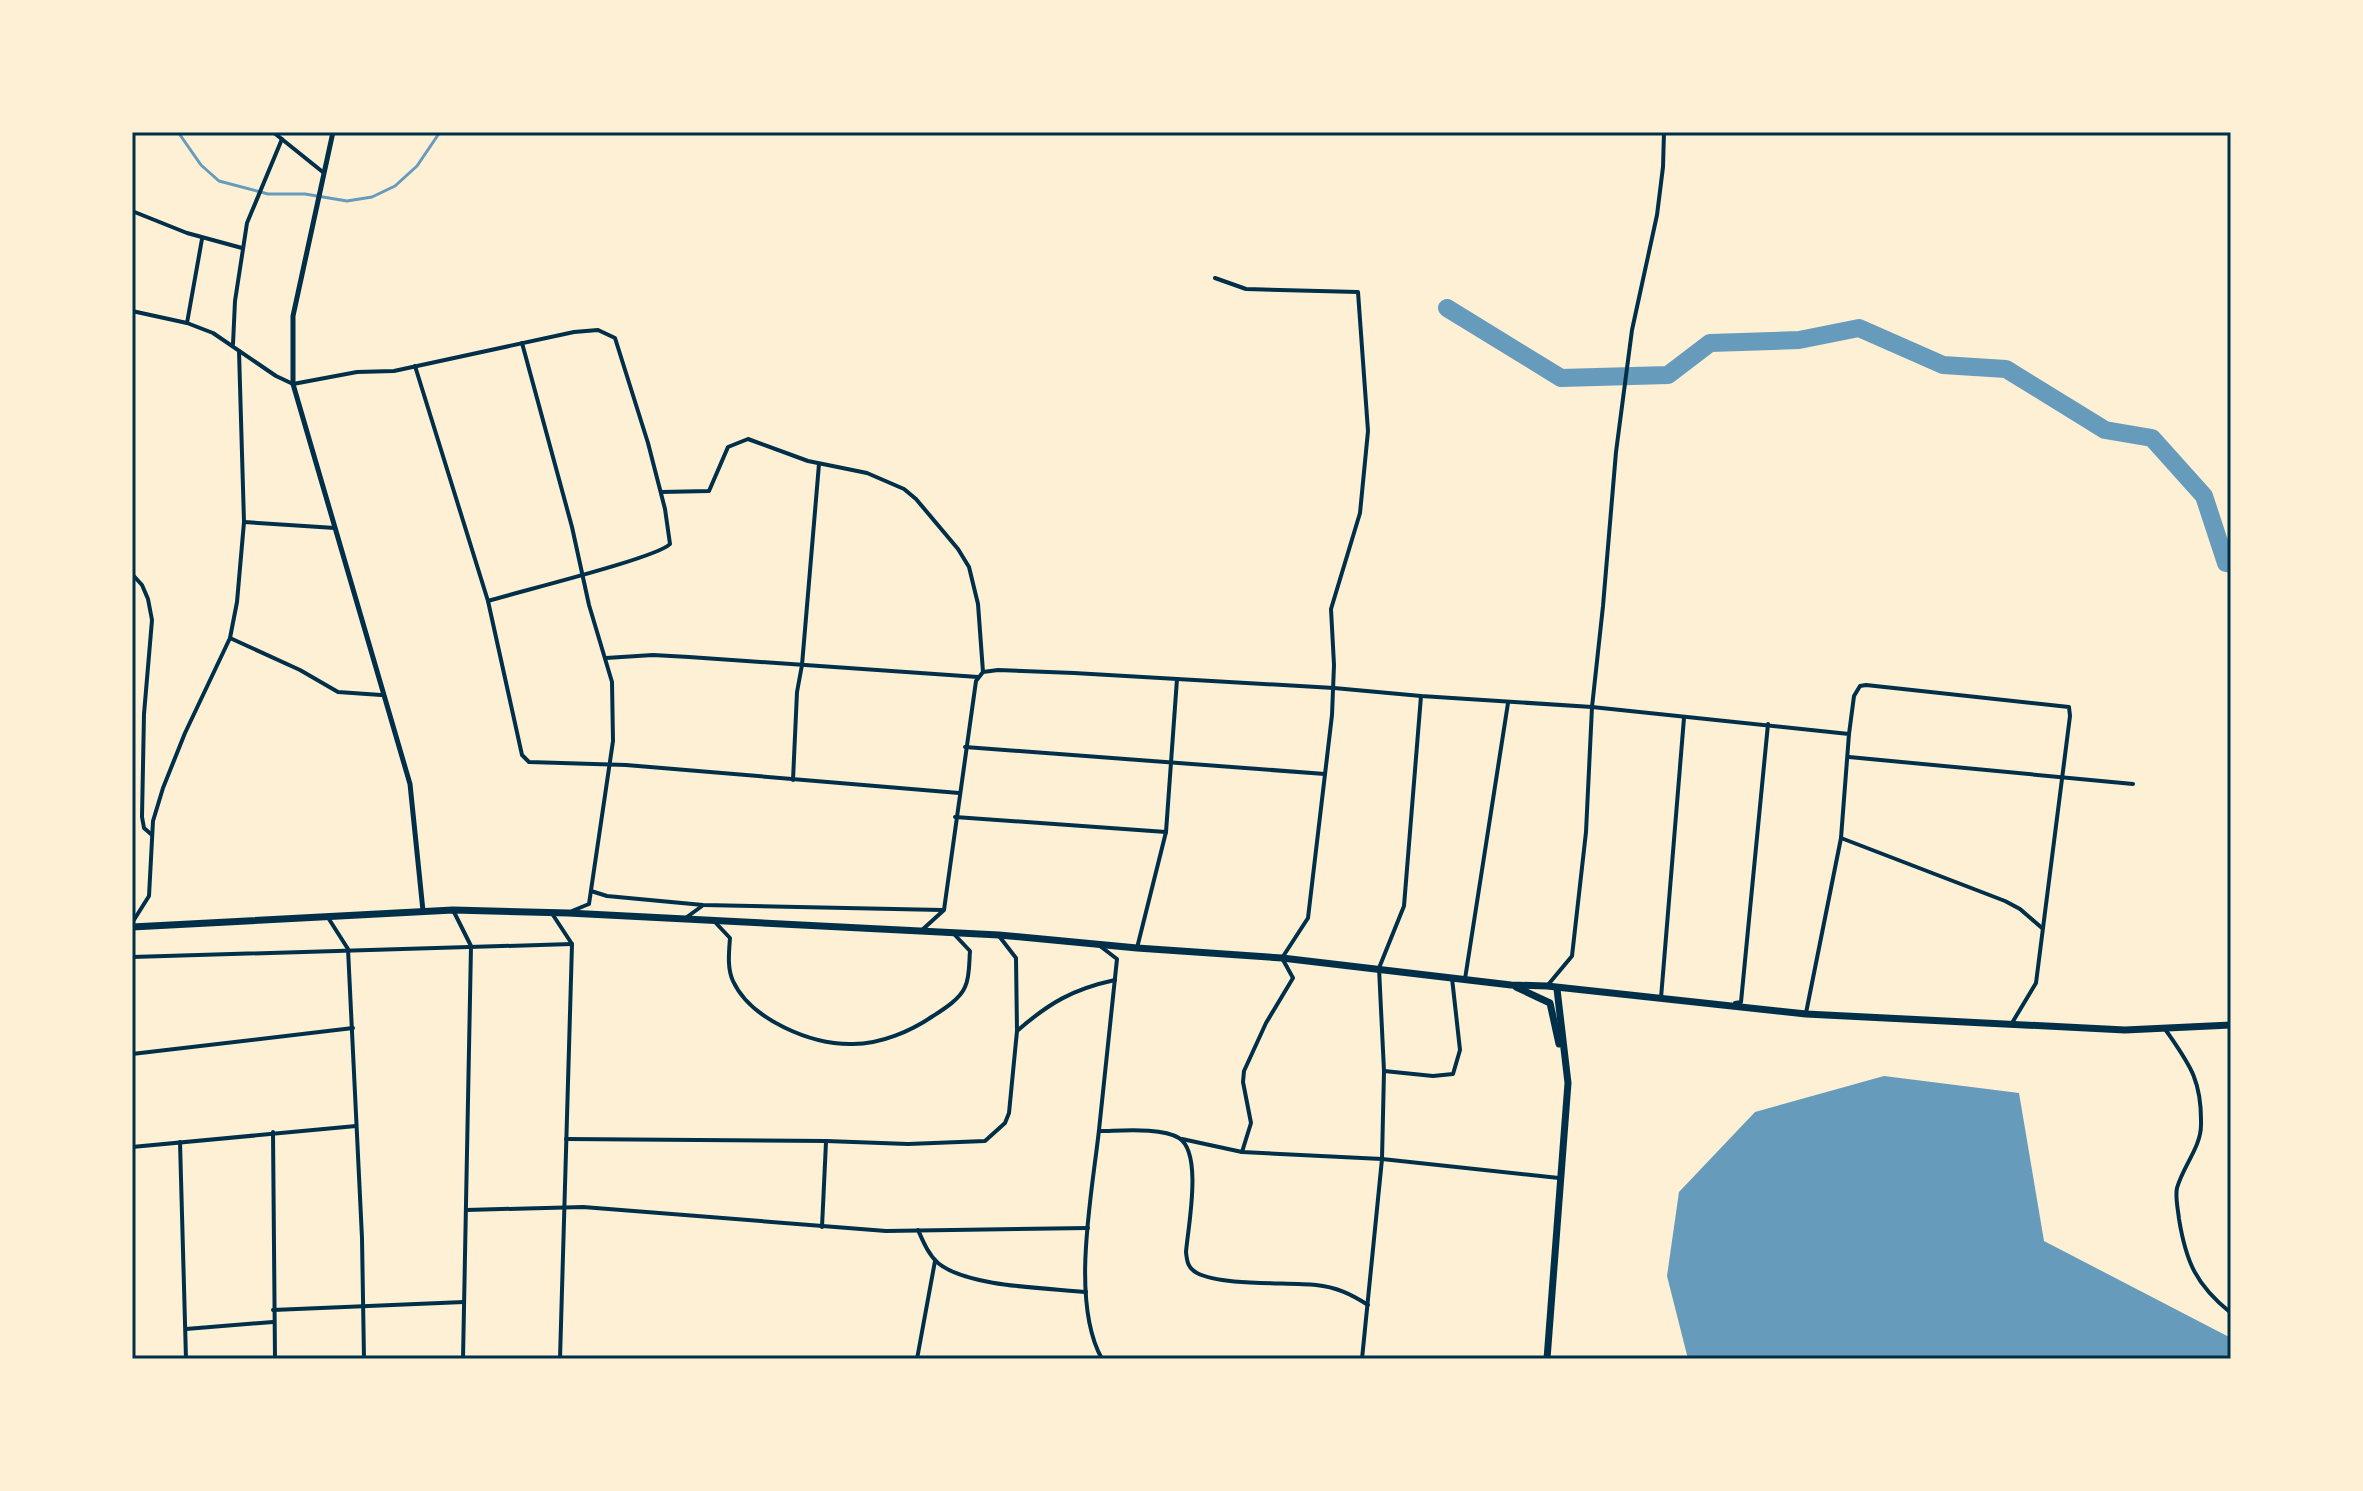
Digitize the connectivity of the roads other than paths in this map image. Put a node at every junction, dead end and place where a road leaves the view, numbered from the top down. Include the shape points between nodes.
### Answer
1 (273, 132) edge
2 (333, 132) edge
3 (1664, 132) edge
4 (282, 139) junction
5 (324, 173) junction
6 (132, 211) edge
7 (203, 237) junction
8 (242, 248) junction
9 (1215, 278) dead end
10 (132, 311) edge
11 (187, 323) junction
12 (522, 343) junction
13 (233, 344) junction
14 (239, 350) junction
15 (415, 366) junction
16 (293, 384) junction
17 (819, 464) junction
18 (661, 492) junction
19 (244, 522) junction
20 (335, 528) junction
21 (583, 573) junction
22 (132, 574) edge
23 (488, 601) junction
24 (230, 638) junction
25 (606, 658) junction
26 (802, 665) junction
27 (983, 672) junction
28 (978, 677) junction
29 (1177, 679) junction
30 (1334, 688) junction
31 (381, 695) junction
32 (1421, 696) junction
33 (1508, 703) junction
34 (1592, 707) junction
35 (1684, 718) junction
36 (1768, 724) junction
37 (1849, 734) junction
38 (965, 747) junction
39 (1849, 757) junction
40 (1171, 763) junction
41 (610, 764) junction
42 (1325, 774) junction
43 (2061, 778) junction
44 (793, 781) junction
45 (2133, 784) dead end
46 (959, 793) junction
47 (955, 817) junction
48 (1166, 832) junction
49 (152, 835) junction
50 (1841, 838) junction
51 (591, 891) junction
52 (703, 905) junction
53 (453, 910) junction
54 (944, 910) junction
55 (423, 911) junction
56 (551, 912) junction
57 (568, 913) junction
58 (327, 916) junction
59 (685, 918) junction
60 (712, 920) junction
61 (132, 925) edge
62 (2042, 928) junction
63 (922, 930) junction
64 (951, 931) junction
65 (999, 935) junction
66 (572, 944) junction
67 (1097, 944) junction
68 (471, 946) junction
69 (1137, 948) junction
70 (348, 949) junction
71 (132, 957) edge
72 (1282, 958) junction
73 (1379, 968) junction
74 (1452, 978) junction
75 (1465, 979) junction
76 (1115, 980) junction
77 (1511, 985) junction
78 (1547, 986) junction
79 (1557, 989) junction
80 (1661, 999) junction
81 (1722, 1006) junction
82 (1806, 1014) junction
83 (2011, 1025) junction
84 (2231, 1025) edge
85 (2164, 1027) junction
86 (353, 1028) junction
87 (1017, 1031) junction
88 (132, 1054) edge
89 (1384, 1071) junction
90 (1568, 1083) junction
91 (356, 1126) junction
92 (1099, 1131) junction
93 (273, 1132) junction
94 (566, 1139) junction
95 (1180, 1139) junction
96 (826, 1141) junction
97 (180, 1142) junction
98 (132, 1147) edge
99 (1242, 1152) junction
100 (1382, 1159) junction
101 (1561, 1179) junction
102 (563, 1206) junction
103 (466, 1210) junction
104 (822, 1227) junction
105 (1088, 1228) junction
106 (918, 1230) junction
107 (935, 1261) junction
108 (1086, 1292) junction
109 (464, 1302) junction
110 (1368, 1305) junction
111 (364, 1306) junction
112 (273, 1310) junction
113 (2231, 1313) edge
114 (273, 1322) junction
115 (186, 1329) junction
116 (186, 1359) edge
117 (275, 1359) edge
118 (364, 1359) edge
119 (463, 1359) edge
120 (560, 1359) edge
121 (917, 1359) edge
122 (1102, 1359) edge
123 (1362, 1359) edge
124 (1547, 1359) edge

1 - 4 street
2 - 5 street
3 - 34 street via 1657,215 1632,330 1616,452
4 - 5 street
4 - 8 street via 251,210
5 - 16 street via 293,316
6 - 7 street
7 - 8 street
7 - 11 street
8 - 13 street
9 - 30 street via 1246,289 1358,292 1368,431 1360,513 1331,609
10 - 11 street
11 - 13 street
12 - 15 street
12 - 18 street via 587,330 615,338
12 - 21 street
13 - 14 street
14 - 16 street
14 - 19 street
15 - 16 street
15 - 23 street
16 - 20 street
17 - 18 street via 748,439 728,447 709,491
17 - 26 street
17 - 27 street via 867,473 904,489 958,549 974,581
18 - 21 street via 669,546
19 - 20 street
19 - 24 street
20 - 31 street
21 - 23 street
21 - 25 street
22 - 49 street via 152,609 142,817
23 - 41 street via 522,755 529,762
24 - 31 street via 338,692
24 - 49 street via 169,771
25 - 26 street via 653,655
25 - 41 street via 615,723
26 - 28 street
26 - 44 street
27 - 28 street
27 - 29 street
28 - 38 street
29 - 30 street
29 - 40 street
30 - 32 street
30 - 42 street
31 - 55 street via 410,784
32 - 33 street
32 - 73 street via 1404,906
33 - 34 street
33 - 75 street
34 - 35 street
34 - 78 street via 1586,832 1572,956
35 - 36 street
35 - 80 street
36 - 37 street
36 - 81 street via 1741,1002
37 - 39 street
37 - 43 street via 1854,696 1866,685 2067,705
38 - 40 street
38 - 46 street
39 - 43 street
39 - 50 street
40 - 42 street
40 - 48 street
41 - 44 street
41 - 51 street
42 - 72 street via 1308,918
43 - 45 street
43 - 62 street
44 - 46 street
46 - 47 street
47 - 48 street
47 - 54 street
48 - 69 street
49 - 61 street via 149,896
50 - 62 street via 2005,901
50 - 82 street
51 - 52 street
51 - 57 street via 589,904
52 - 54 street
52 - 59 street
53 - 55 highway
53 - 56 highway
53 - 68 street
54 - 63 street
55 - 58 highway
56 - 57 highway
56 - 66 street
57 - 59 highway
58 - 61 highway
58 - 70 street
59 - 60 highway
60 - 63 highway
60 - 64 street via 730,938 731,974 750,1003 813,1038 846,1044 889,1038 924,1023 956,999 965,988 970,951
62 - 83 street via 2036,983
63 - 64 highway
64 - 65 highway
65 - 67 highway
65 - 87 street via 1016,958
66 - 68 street
66 - 94 street
67 - 69 highway
67 - 76 street via 1117,959
68 - 70 street
68 - 103 street
69 - 72 highway
70 - 71 street
70 - 86 street
72 - 73 highway
72 - 99 street via 1293,978 1244,1071 1251,1123
73 - 74 highway
73 - 89 street
74 - 75 highway
74 - 89 street via 1460,1050 1455,1072 1433,1076
75 - 77 highway
76 - 87 street via 1063,996
76 - 92 street
77 - 78 highway
77 - 90 highway via 1550,1003
78 - 79 highway
79 - 80 highway
79 - 90 highway
80 - 81 highway
81 - 82 highway
82 - 83 highway
83 - 85 highway
84 - 85 highway
85 - 113 street via 2194,1071 2200,1100 2198,1143 2176,1192 2187,1260 2211,1297
86 - 88 street
86 - 91 street
87 - 96 street via 1009,1113 989,1139 908,1144
89 - 100 street
90 - 101 highway
91 - 93 street
91 - 111 street
92 - 95 street via 1145,1131
92 - 105 street
93 - 97 street
93 - 112 street
94 - 96 street
94 - 102 street
95 - 99 street
95 - 110 street via 1192,1162 1186,1252 1187,1264 1195,1272 1229,1280 1317,1285 1348,1292
96 - 104 street
97 - 98 street
97 - 115 street
99 - 100 street
100 - 101 street
100 - 110 street
101 - 124 highway
102 - 103 street
102 - 104 street
102 - 120 street
103 - 109 street
104 - 106 street
105 - 106 street
105 - 108 street
106 - 107 street
107 - 108 street via 966,1277
107 - 121 street
108 - 122 street via 1090,1332
109 - 111 street
109 - 119 street
110 - 123 street
111 - 112 street
111 - 118 street
112 - 114 street
114 - 115 street
114 - 117 street
115 - 116 street

